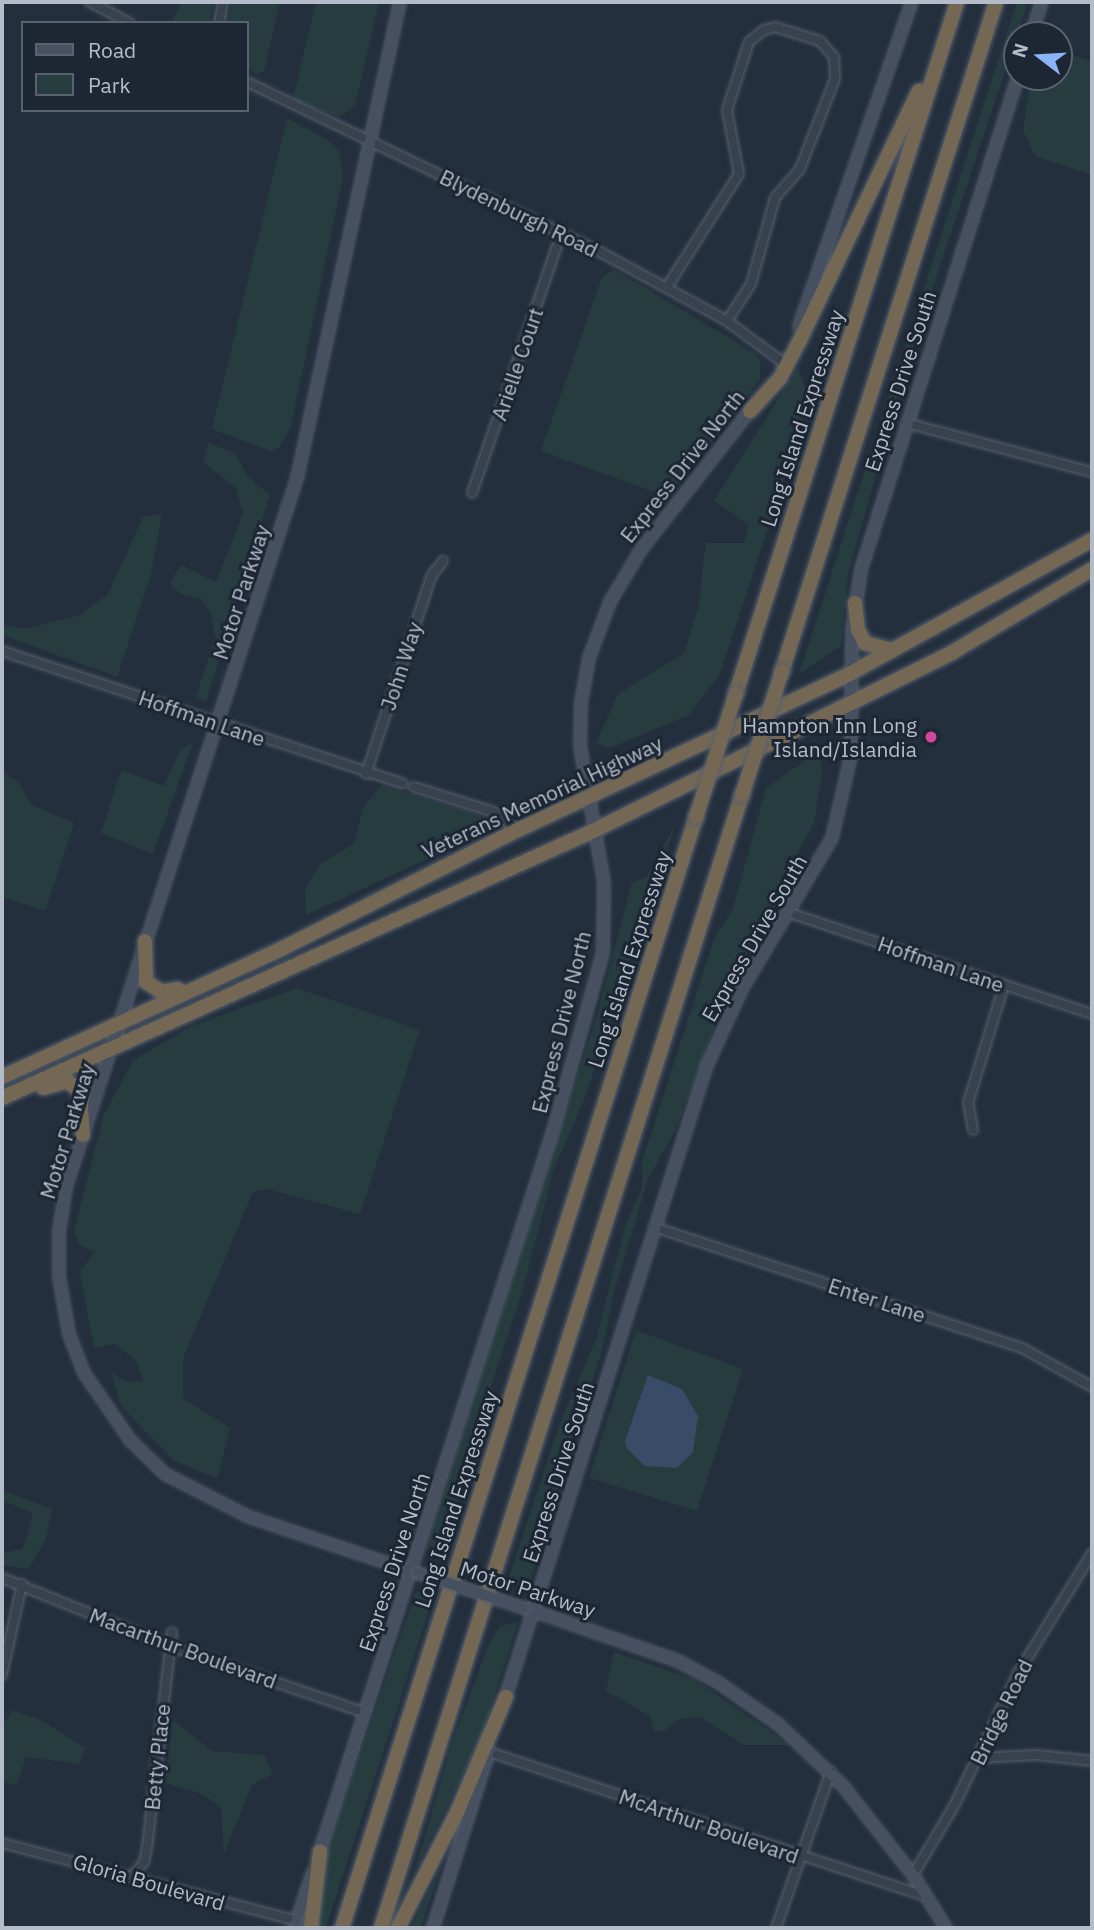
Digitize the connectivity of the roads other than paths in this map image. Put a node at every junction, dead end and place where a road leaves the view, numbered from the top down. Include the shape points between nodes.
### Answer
1 (90, 2) edge
2 (223, 2) edge
3 (400, 2) edge
4 (912, 2) edge
5 (955, 2) edge
6 (996, 2) edge
7 (1042, 2) edge
8 (126, 21) edge
9 (219, 21) edge
10 (1036, 21) edge
11 (248, 82) edge
12 (1013, 91) edge
13 (370, 142) junction
14 (561, 234) junction
15 (667, 287) junction
16 (727, 321) junction
17 (781, 361) junction
18 (750, 411) junction
19 (906, 423) junction
20 (1092, 472) edge
21 (472, 494) dead end
22 (1092, 540) edge
23 (443, 561) dead end
24 (1092, 569) edge
25 (855, 603) junction
26 (893, 650) junction
27 (2, 651) edge
28 (851, 673) junction
29 (853, 704) junction
30 (218, 723) junction
31 (366, 774) junction
32 (403, 784) dead end
33 (414, 787) dead end
34 (586, 799) junction
35 (518, 830) junction
36 (593, 831) junction
37 (790, 913) junction
38 (145, 941) junction
39 (242, 967) junction
40 (1004, 985) junction
41 (1092, 1014) edge
42 (124, 1019) junction
43 (113, 1052) junction
44 (2, 1077) edge
45 (2, 1100) edge
46 (974, 1130) dead end
47 (83, 1135) junction
48 (654, 1227) junction
49 (1092, 1387) edge
50 (1092, 1553) edge
51 (414, 1572) junction
52 (2, 1578) edge
53 (22, 1584) junction
54 (529, 1609) junction
55 (172, 1632) dead end
56 (5, 1636) edge
57 (170, 1646) junction
58 (2, 1675) edge
59 (506, 1697) junction
60 (366, 1713) junction
61 (489, 1752) junction
62 (978, 1758) junction
63 (1092, 1761) edge
64 (831, 1771) junction
65 (2, 1843) edge
66 (320, 1852) junction
67 (799, 1857) junction
68 (913, 1875) junction
69 (131, 1878) junction
70 (929, 1897) junction
71 (295, 1924) edge
72 (311, 1928) edge
73 (342, 1928) edge
74 (381, 1928) edge
75 (398, 1928) edge
76 (433, 1928) edge
77 (776, 1928) edge
78 (946, 1928) edge

1 - 8 street
2 - 9 street
3 - 13 main road, Motor Parkway
4 - 17 main road, Express Drive North via 815,289
5 - 18 highway via 909,116 800,341 780,377
5 - 73 highway, Long Island Expressway, bridge
6 - 74 highway, bridge
7 - 10 main road
11 - 13 street, Blydenburgh Road
12 - 19 main road, Express Drive South
13 - 14 street, Blydenburgh Road
13 - 30 main road, Motor Parkway via 298,475
14 - 15 street, Blydenburgh Road
14 - 21 street, Arielle Court
15 - 16 street, Blydenburgh Road
15 - 16 street via 739,174 727,110 749,42 775,27 820,41 834,58 835,79 800,169 775,198 751,284
16 - 17 street, Blydenburgh Road
17 - 18 main road, Express Drive North
18 - 34 main road, Express Drive North via 651,534 605,613 581,703
19 - 20 street
19 - 25 main road, Express Drive South via 866,548
22 - 26 highway, Veterans Memorial Highway
23 - 31 street, John Way via 432,575
24 - 29 highway via 953,652
25 - 26 highway via 858,630 865,643
25 - 28 main road, Express Drive South
26 - 28 highway, Veterans Memorial Highway
27 - 30 street, Hoffman Lane
28 - 29 main road, Express Drive South
28 - 34 highway, Veterans Memorial Highway
29 - 36 highway
29 - 37 main road, Express Drive South via 847,783 832,838
30 - 31 street, Hoffman Lane
30 - 38 main road, Motor Parkway
31 - 32 street, Hoffman Lane
33 - 35 street via 494,812
34 - 35 highway, Veterans Memorial Highway
34 - 36 main road, Express Drive North
35 - 39 highway, Veterans Memorial Highway
36 - 43 highway via 530,856
36 - 51 main road, Express Drive North via 607,911 600,965 554,1128
37 - 40 street, Hoffman Lane
37 - 48 main road, Express Drive South via 743,989 707,1065
38 - 39 highway via 146,982 162,992
38 - 42 main road, Motor Parkway
39 - 42 highway, Veterans Memorial Highway
40 - 41 street, Hoffman Lane
40 - 46 street via 968,1103
42 - 43 main road, Motor Parkway
42 - 44 highway, Veterans Memorial Highway
43 - 45 highway via 73,1064
43 - 47 main road, Motor Parkway
45 - 47 highway via 67,1081 82,1095
47 - 51 main road, Motor Parkway via 66,1187 59,1231 59,1283 69,1334 106,1410 165,1474 204,1497
48 - 49 street, Enter Lane via 1023,1348
48 - 54 main road, Express Drive South
50 - 62 street, Bridge Road via 1018,1673
51 - 54 main road, Motor Parkway, bridge
51 - 60 main road, Express Drive North
52 - 53 street, Macarthur Boulevard
53 - 56 street
53 - 57 street, Macarthur Boulevard
54 - 59 main road, Express Drive South
54 - 64 main road, Motor Parkway via 642,1647 714,1680 778,1724
55 - 57 street, Betty Place
56 - 58 street
57 - 60 street, Macarthur Boulevard
57 - 69 street, Betty Place via 147,1848 144,1862
59 - 61 main road, Express Drive South
59 - 75 highway via 458,1810
60 - 66 main road, Express Drive North
61 - 67 street, McArthur Boulevard
61 - 76 main road, Express Drive South
62 - 63 street via 1037,1755
62 - 68 street, Bridge Road
64 - 67 street
64 - 68 main road, Motor Parkway
65 - 69 street, Gloria Boulevard
66 - 71 main road, Express Drive North
66 - 72 highway
67 - 70 street, McArthur Boulevard
67 - 77 street
68 - 70 main road, Motor Parkway
69 - 71 street, Gloria Boulevard
70 - 78 main road, Motor Parkway

